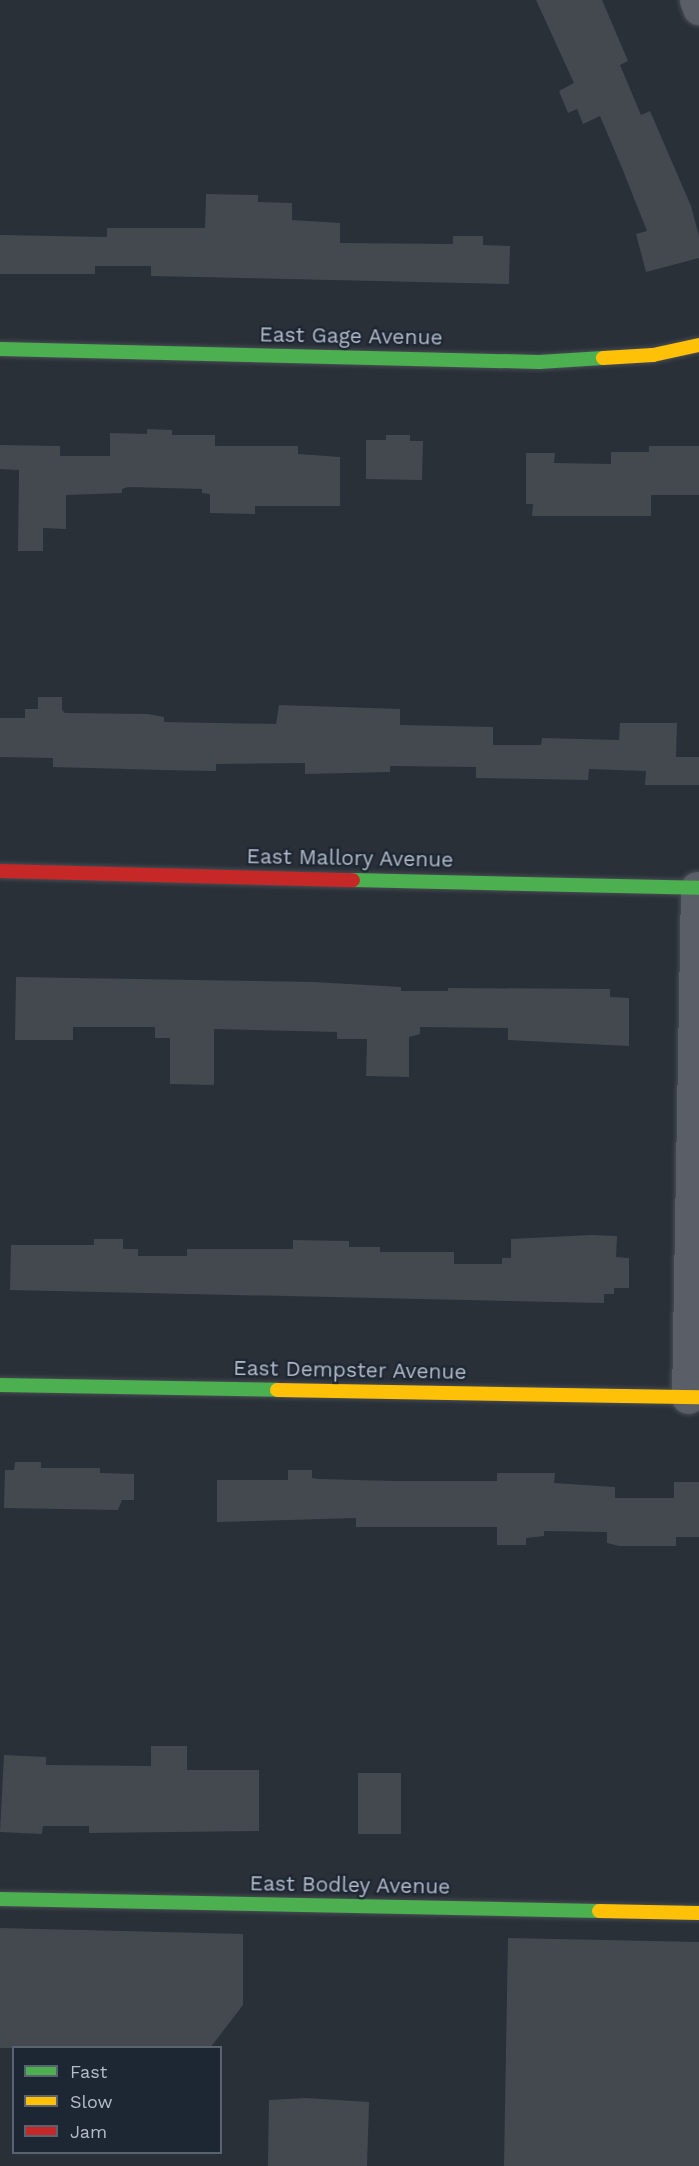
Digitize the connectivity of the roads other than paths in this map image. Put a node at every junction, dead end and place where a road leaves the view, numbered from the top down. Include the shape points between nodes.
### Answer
1 (696, 0) edge
2 (699, 8) edge
3 (699, 345) edge
4 (0, 349) edge
5 (0, 871) edge
6 (698, 888) edge
7 (0, 1385) edge
8 (693, 1397) edge
9 (0, 1899) edge
10 (699, 1913) edge

1 - 2 street
3 - 4 street, East Gage Avenue via 653,355 539,362
5 - 6 street, East Mallory Avenue
6 - 8 street
7 - 8 street, East Dempster Avenue
9 - 10 street, East Bodley Avenue

